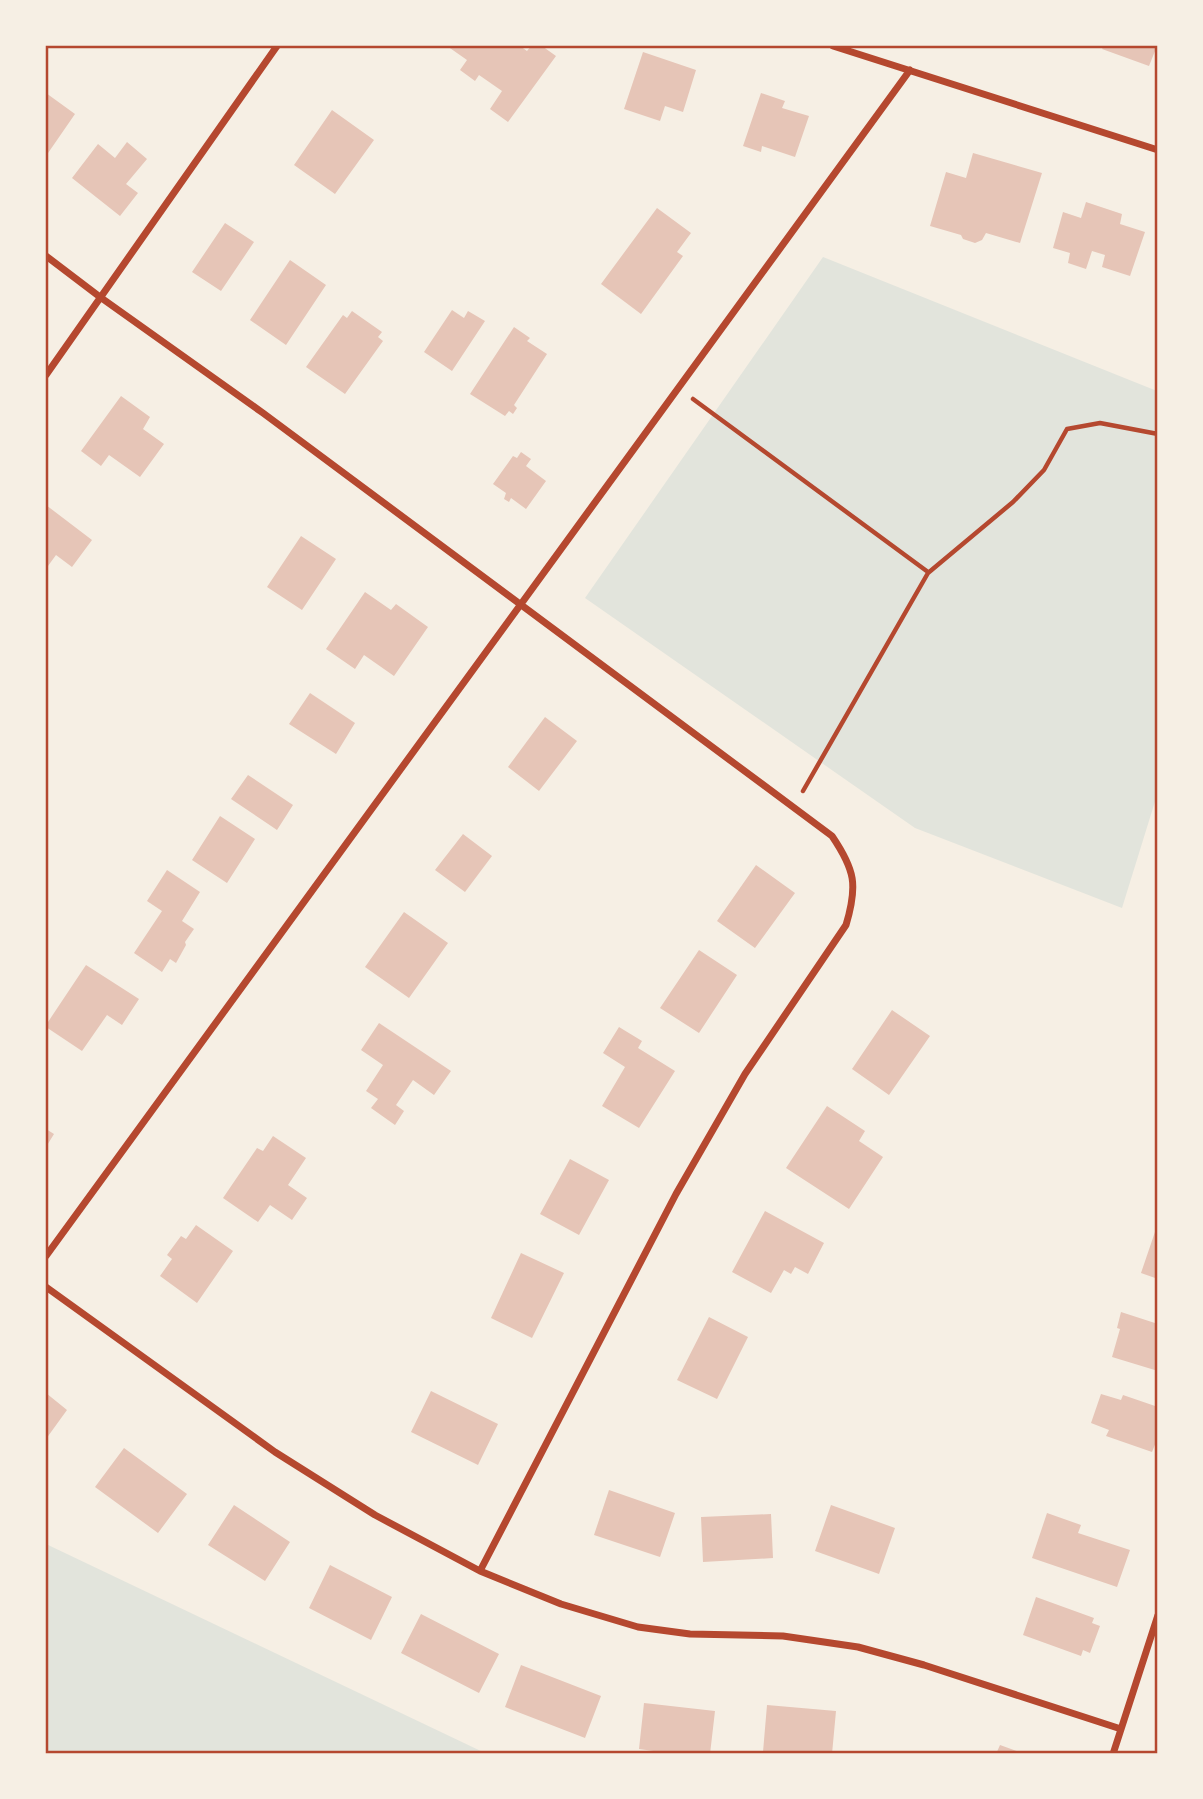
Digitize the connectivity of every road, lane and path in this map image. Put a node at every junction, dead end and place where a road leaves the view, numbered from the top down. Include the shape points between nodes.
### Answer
1 (277, 46) edge
2 (833, 46) edge
3 (910, 70) junction
4 (1157, 150) edge
5 (46, 256) edge
6 (100, 297) junction
7 (46, 375) edge
8 (678, 388) junction
9 (1157, 434) edge
10 (928, 573) junction
11 (520, 604) junction
12 (794, 807) junction
13 (46, 1256) edge
14 (46, 1287) edge
15 (480, 1571) junction
16 (1157, 1615) edge
17 (1121, 1729) junction
18 (1113, 1754) edge

1 - 6 street
2 - 3 street
3 - 4 street
3 - 8 street
5 - 6 street
6 - 7 street
6 - 11 street
8 - 10 path
8 - 11 street
9 - 10 path via 1100,423 1067,429 1044,470
10 - 12 path
11 - 12 street
11 - 13 street
12 - 15 street via 832,836 846,856 854,902 846,925 746,1074 676,1194
14 - 15 street via 275,1452 375,1515
15 - 17 street via 561,1604 638,1627 690,1634 783,1636 858,1647
16 - 17 street
17 - 18 street

